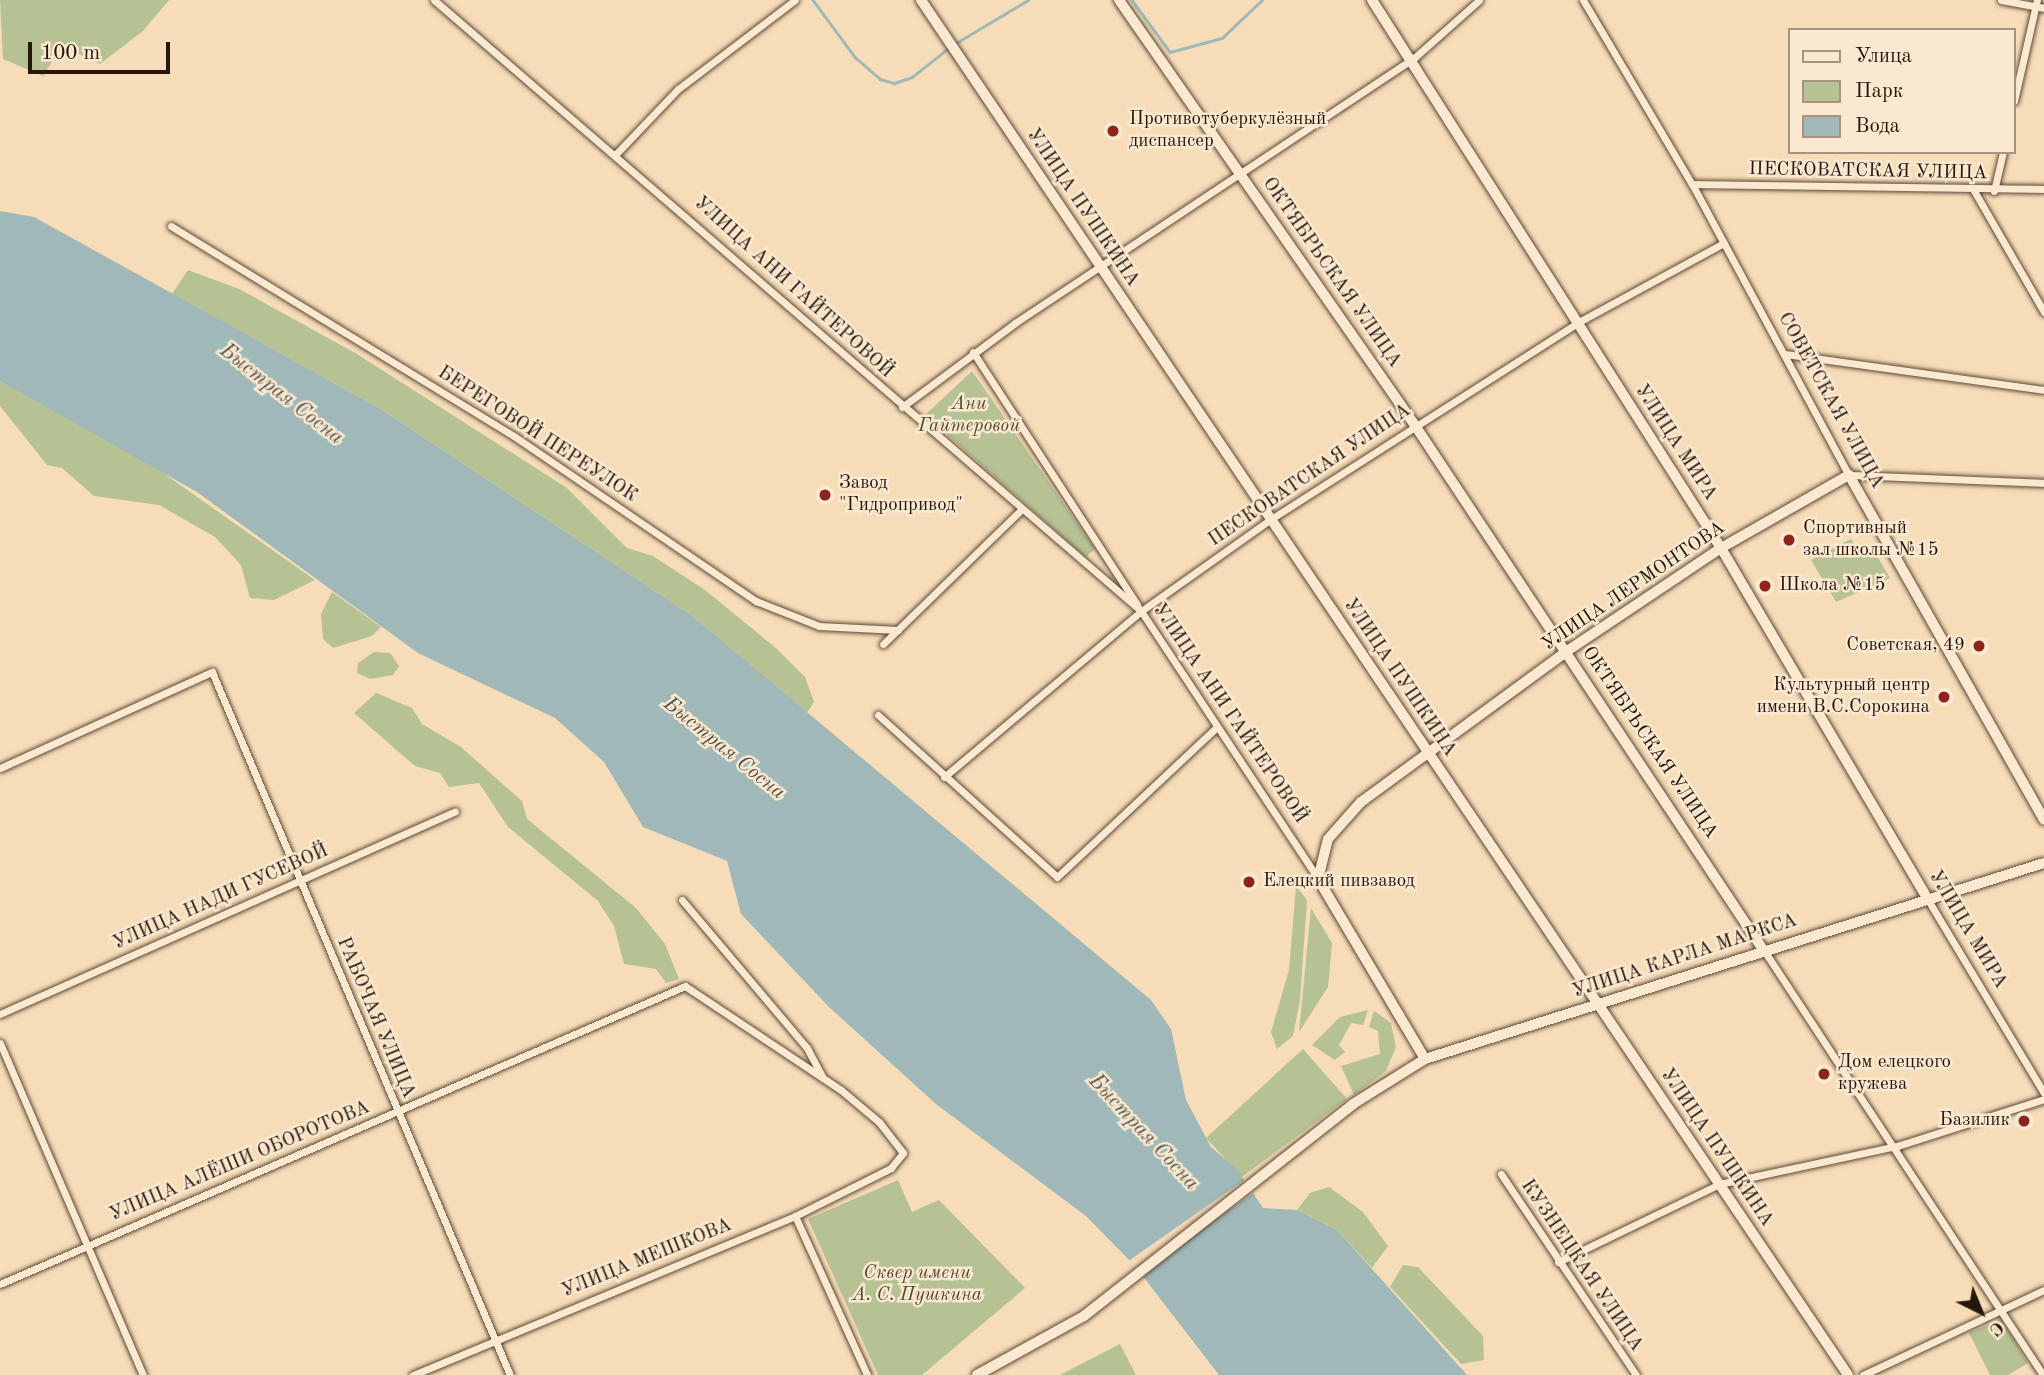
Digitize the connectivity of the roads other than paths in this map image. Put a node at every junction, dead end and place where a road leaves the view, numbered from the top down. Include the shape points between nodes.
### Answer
1 (434, 0) edge
2 (795, 0) edge
3 (921, 0) edge
4 (1119, 0) edge
5 (1372, 0) edge
6 (1479, 0) edge
7 (1583, 0) edge
8 (2001, 0) edge
9 (2039, 5) edge
10 (1414, 58) junction
11 (2016, 93) edge
12 (616, 154) junction
13 (2003, 154) edge
14 (1243, 177) junction
15 (1692, 184) junction
16 (2044, 189) edge
17 (1973, 190) junction
18 (1994, 191) junction
19 (171, 226) dead end
20 (1724, 243) junction
21 (1100, 266) junction
22 (2044, 312) edge
23 (1577, 323) junction
24 (973, 352) junction
25 (1785, 354) junction
26 (2044, 390) edge
27 (902, 407) junction
28 (1414, 424) junction
29 (1849, 475) junction
30 (2044, 484) edge
31 (1021, 510) junction
32 (1271, 519) junction
33 (1721, 548) junction
34 (1141, 611) junction
35 (898, 630) junction
36 (883, 644) dead end
37 (1567, 651) junction
38 (878, 715) dead end
39 (1217, 727) junction
40 (1427, 751) junction
41 (0, 768) edge
42 (944, 777) junction
43 (455, 811) dead end
44 (2044, 820) edge
45 (2044, 863) edge
46 (1318, 879) junction
47 (299, 880) junction
48 (682, 900) dead end
49 (1928, 900) junction
50 (1762, 948) junction
51 (1598, 1005) junction
52 (0, 1014) edge
53 (0, 1043) edge
54 (1426, 1059) junction
55 (824, 1079) junction
56 (2044, 1093) edge
57 (2044, 1099) edge
58 (397, 1111) junction
59 (1897, 1146) junction
60 (1501, 1174) dead end
61 (1719, 1184) junction
62 (795, 1216) junction
63 (87, 1245) junction
64 (1558, 1262) junction
65 (0, 1283) edge
66 (2044, 1290) edge
67 (2001, 1312) junction
68 (494, 1339) junction
69 (143, 1375) edge
70 (413, 1375) edge
71 (510, 1375) edge
72 (867, 1375) edge
73 (978, 1375) edge
74 (1636, 1375) edge
75 (1848, 1375) edge
76 (1863, 1375) edge
77 (2043, 1375) edge

1 - 12 street, УЛИЦА АНИ ГАЙТЕРОВОЙ
2 - 12 street via 678,89
3 - 21 street, УЛИЦА ПУШКИНА
4 - 14 street, ОКТЯБРЬСКАЯ УЛИЦА
5 - 10 street, УЛИЦА МИРА
6 - 10 street
7 - 15 street, СОВЕТСКАЯ УЛИЦА
8 - 9 street
9 - 11 street
10 - 14 street
10 - 23 street, УЛИЦА МИРА
12 - 27 street, УЛИЦА АНИ ГАЙТЕРОВОЙ
13 - 18 street
14 - 21 street
14 - 28 street, ОКТЯБРЬСКАЯ УЛИЦА
15 - 17 street, ПЕСКОВАТСКАЯ УЛИЦА
15 - 20 street, СОВЕТСКАЯ УЛИЦА
16 - 18 street, ПЕСКОВАТСКАЯ УЛИЦА
17 - 18 street, ПЕСКОВАТСКАЯ УЛИЦА
17 - 22 street
19 - 35 street, БЕРЕГОВОЙ ПЕРЕУЛОК via 514,436 756,601 819,626
20 - 23 street, ПЕСКОВАТСКАЯ УЛИЦА
20 - 25 street, СОВЕТСКАЯ УЛИЦА
21 - 24 street
21 - 32 street, УЛИЦА ПУШКИНА
23 - 28 street, ПЕСКОВАТСКАЯ УЛИЦА
23 - 33 street, УЛИЦА МИРА
24 - 27 street
24 - 34 street
25 - 26 street
25 - 29 street, СОВЕТСКАЯ УЛИЦА
27 - 31 street, УЛИЦА АНИ ГАЙТЕРОВОЙ
28 - 32 street, ПЕСКОВАТСКАЯ УЛИЦА
28 - 37 street, ОКТЯБРЬСКАЯ УЛИЦА
29 - 30 street
29 - 33 street, УЛИЦА ЛЕРМОНТОВА
29 - 44 street, СОВЕТСКАЯ УЛИЦА
31 - 34 street, УЛИЦА АНИ ГАЙТЕРОВОЙ
31 - 35 street
32 - 34 street, ПЕСКОВАТСКАЯ УЛИЦА
32 - 40 street, УЛИЦА ПУШКИНА
33 - 37 street, УЛИЦА ЛЕРМОНТОВА
33 - 49 street, УЛИЦА МИРА
34 - 39 street, УЛИЦА АНИ ГАЙТЕРОВОЙ
34 - 42 street, ПЕСКОВАТСКАЯ УЛИЦА
35 - 36 street
37 - 40 street, УЛИЦА ЛЕРМОНТОВА
37 - 50 street, ОКТЯБРЬСКАЯ УЛИЦА
38 - 42 street
39 - 42 street via 1057,877
39 - 46 street, УЛИЦА АНИ ГАЙТЕРОВОЙ
40 - 46 street, УЛИЦА ЛЕРМОНТОВА via 1360,802 1328,839
40 - 51 street, УЛИЦА ПУШКИНА
41 - 47 street, РАБОЧАЯ УЛИЦА via 212,672
43 - 47 street, УЛИЦА НАДИ ГУСЕВОЙ
45 - 49 street, УЛИЦА КАРЛА МАРКСА
46 - 54 street, УЛИЦА АНИ ГАЙТЕРОВОЙ
47 - 52 street, УЛИЦА НАДИ ГУСЕВОЙ
47 - 58 street, РАБОЧАЯ УЛИЦА
48 - 55 street via 807,1048
49 - 50 street, УЛИЦА КАРЛА МАРКСА
49 - 56 street, УЛИЦА МИРА
50 - 51 street, УЛИЦА КАРЛА МАРКСА
50 - 59 street, ОКТЯБРЬСКАЯ УЛИЦА
51 - 54 street, УЛИЦА КАРЛА МАРКСА
51 - 61 street, УЛИЦА ПУШКИНА
53 - 63 street
54 - 73 street, УЛИЦА КАРЛА МАРКСА via 1349,1108 1084,1316
55 - 58 street, УЛИЦА АЛЁШИ ОБОРОТОВА via 685,986
55 - 62 street, УЛИЦА МЕШКОВА via 879,1122 902,1153 891,1168
57 - 59 street
58 - 63 street, УЛИЦА АЛЁШИ ОБОРОТОВА
58 - 68 street, РАБОЧАЯ УЛИЦА
59 - 61 street
59 - 67 street, ОКТЯБРЬСКАЯ УЛИЦА
60 - 64 street, КУЗНЕЦКАЯ УЛИЦА
61 - 64 street
61 - 75 street, УЛИЦА ПУШКИНА
62 - 68 street, УЛИЦА МЕШКОВА
62 - 72 street
63 - 65 street, УЛИЦА АЛЁШИ ОБОРОТОВА
63 - 69 street
64 - 74 street, КУЗНЕЦКАЯ УЛИЦА
66 - 67 street
67 - 76 street
67 - 77 street, ОКТЯБРЬСКАЯ УЛИЦА
68 - 70 street, УЛИЦА МЕШКОВА
68 - 71 street, РАБОЧАЯ УЛИЦА

